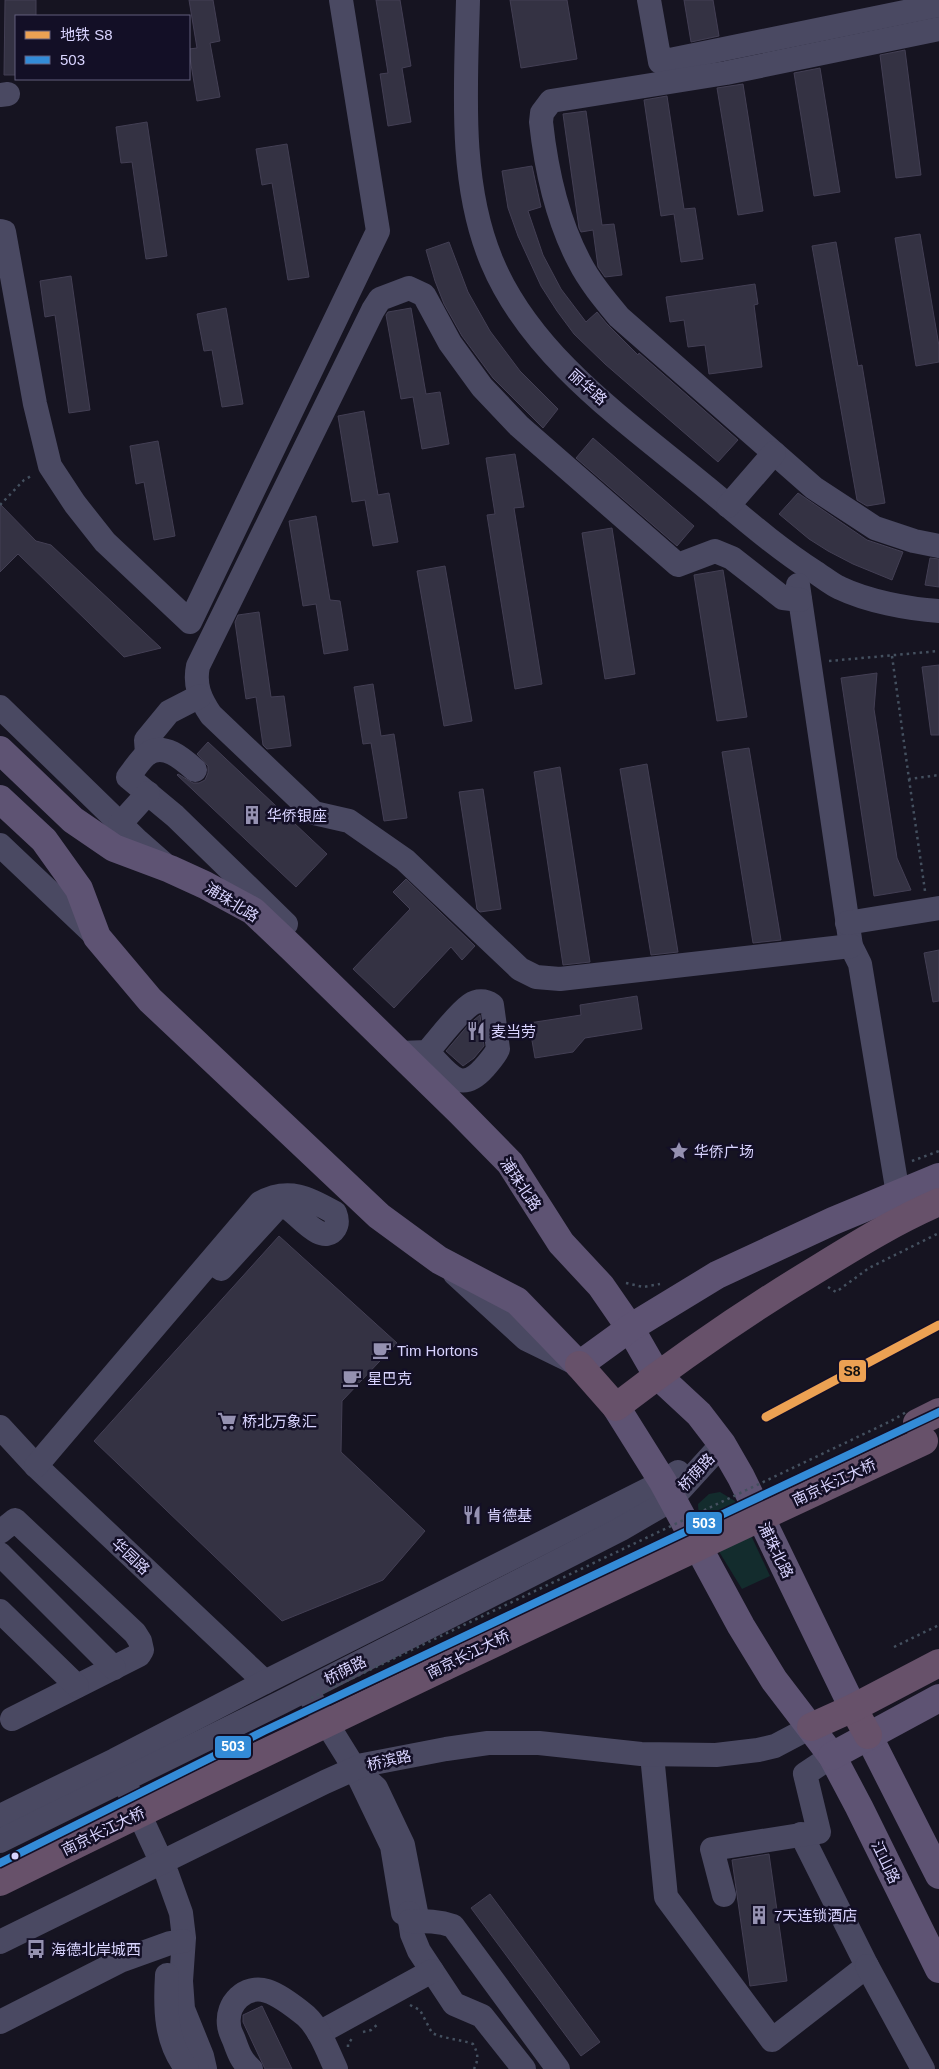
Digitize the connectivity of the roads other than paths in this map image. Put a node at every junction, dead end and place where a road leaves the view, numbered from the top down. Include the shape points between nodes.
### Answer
1 (341, 0) edge
2 (468, 0) edge
3 (649, 0) edge
4 (939, 5) edge
5 (939, 29) edge
6 (0, 230) edge
7 (774, 452) junction
8 (728, 506) junction
9 (939, 546) edge
10 (795, 559) junction
11 (800, 600) junction
12 (939, 611) edge
13 (200, 696) junction
14 (0, 707) edge
15 (0, 750) edge
16 (146, 754) junction
17 (195, 770) dead end
18 (148, 794) junction
19 (0, 798) edge
20 (120, 824) junction
21 (0, 845) edge
22 (170, 869) junction
23 (933, 909) edge
24 (847, 923) junction
25 (286, 924) dead end
26 (97, 937) junction
27 (851, 946) junction
28 (427, 1052) dead end
29 (400, 1054) junction
30 (939, 1177) edge
31 (890, 1197) junction
32 (939, 1202) edge
33 (221, 1269) dead end
34 (630, 1328) junction
35 (579, 1364) junction
36 (657, 1375) junction
37 (616, 1407) junction
38 (925, 1424) edge
39 (3, 1439) edge
40 (722, 1444) junction
41 (36, 1466) junction
42 (667, 1491) junction
43 (0, 1532) edge
44 (0, 1554) edge
45 (0, 1611) edge
46 (939, 1663) edge
47 (114, 1668) junction
48 (265, 1682) junction
49 (77, 1686) junction
50 (308, 1694) junction
51 (939, 1698) edge
52 (853, 1708) junction
53 (12, 1719) dead end
54 (811, 1727) junction
55 (868, 1735) junction
56 (652, 1755) junction
57 (832, 1756) junction
58 (355, 1769) junction
59 (119, 1770) junction
60 (0, 1816) edge
61 (801, 1834) junction
62 (0, 1841) edge
63 (161, 1862) junction
64 (0, 1863) edge
65 (939, 1875) edge
66 (0, 1882) edge
67 (724, 1895) dead end
68 (409, 1915) junction
69 (0, 1942) edge
70 (176, 1942) junction
71 (867, 1966) junction
72 (939, 1969) edge
73 (432, 1971) junction
74 (0, 2022) edge
75 (319, 2033) junction
76 (343, 2060) edge
77 (187, 2069) edge
78 (205, 2069) edge
79 (251, 2069) edge
80 (524, 2069) edge
81 (558, 2069) edge
82 (923, 2069) edge

1 - 6 street via 378,231 190,622 105,542 50,466 35,404 4,232
2 - 8 street, 丽华路 via 466,84 473,195 482,235 507,293 531,329 563,365
3 - 4 street via 660,62
5 - 7 street via 726,73 551,101 542,113 542,132 555,197 579,261 597,290 619,317
7 - 8 street
7 - 9 street via 814,488 875,528 914,542
8 - 10 street, 丽华路
10 - 11 street
10 - 12 street, 丽华路 via 840,588 881,602
11 - 13 street via 783,598 732,558 715,551 678,565 519,426 482,387 450,343 424,295 409,288 380,299 373,310 198,666 196,675
11 - 24 street
13 - 16 street via 168,712 146,740
13 - 27 street via 211,715 314,813 349,821 405,860 520,969 536,977 560,980
14 - 20 street
15 - 22 main road, 浦珠北路 via 74,820 114,848
16 - 17 street via 156,750 177,754
16 - 18 street via 128,777
18 - 20 street
18 - 25 street via 175,816
19 - 26 main road via 44,840 79,889
20 - 22 street
21 - 26 street
22 - 29 main road, 浦珠北路 via 253,911
23 - 24 street
24 - 27 street
26 - 35 main road via 150,1000 379,1216 439,1260 517,1301
27 - 31 street via 860,964
28 - 29 street
29 - 34 main road, 浦珠北路 via 510,1164 561,1243 601,1286
30 - 31 main road
31 - 34 main road via 717,1275
32 - 36 highway via 808,1274
33 - 41 street via 276,1208 287,1207 315,1232 323,1235 336,1227 338,1218 312,1200 287,1194 260,1203
34 - 35 main road
34 - 36 main road, 浦珠北路
35 - 37 highway
36 - 37 highway
36 - 40 main road, 浦珠北路 via 699,1414
37 - 42 main road
38 - 64 highway, 南京长江大桥 via 264,1731
38 - 66 highway, 南京长江大桥, bridge via 572,1604
39 - 41 street, 华园路
40 - 42 street, 桥荫路
40 - 52 main road, 浦珠北路
41 - 48 street, 华园路
42 - 48 street, 桥荫路
42 - 50 street, 桥荫路 via 621,1530
42 - 54 main road via 741,1626 774,1680
43 - 47 street via 14,1520 136,1632 142,1650
44 - 47 street
45 - 49 street
46 - 52 highway
47 - 49 street
48 - 59 street, 桥荫路
49 - 53 street
50 - 58 street
50 - 59 street, 桥荫路
51 - 55 main road
52 - 54 highway
52 - 55 highway, 浦珠北路
54 - 56 street, 桥滨路 via 775,1746 758,1750 716,1755
54 - 57 main road
55 - 57 main road
55 - 65 main road
56 - 58 street, 桥滨路 via 539,1742 488,1744 401,1757
56 - 71 street via 666,1897 772,2040
57 - 61 street via 805,1774 819,1832
57 - 72 main road, 江山路
58 - 63 street, 桥滨路
58 - 68 street via 392,1846
59 - 60 street, 桥荫路
59 - 62 street, 桥荫路
59 - 63 street
61 - 67 street via 712,1849
61 - 71 street
63 - 69 street, 桥滨路
63 - 70 street via 154,1880
68 - 73 street via 412,1934
68 - 81 street via 453,1926
70 - 74 street via 120,1961
70 - 77 street via 166,1991 168,2028 177,2054
70 - 78 street via 184,2010
71 - 82 street
73 - 75 street
73 - 80 street via 454,2004 482,2016
75 - 76 street
75 - 79 street via 307,2017 286,2001 266,1991 244,1992 234,2000 228,2026 240,2056

